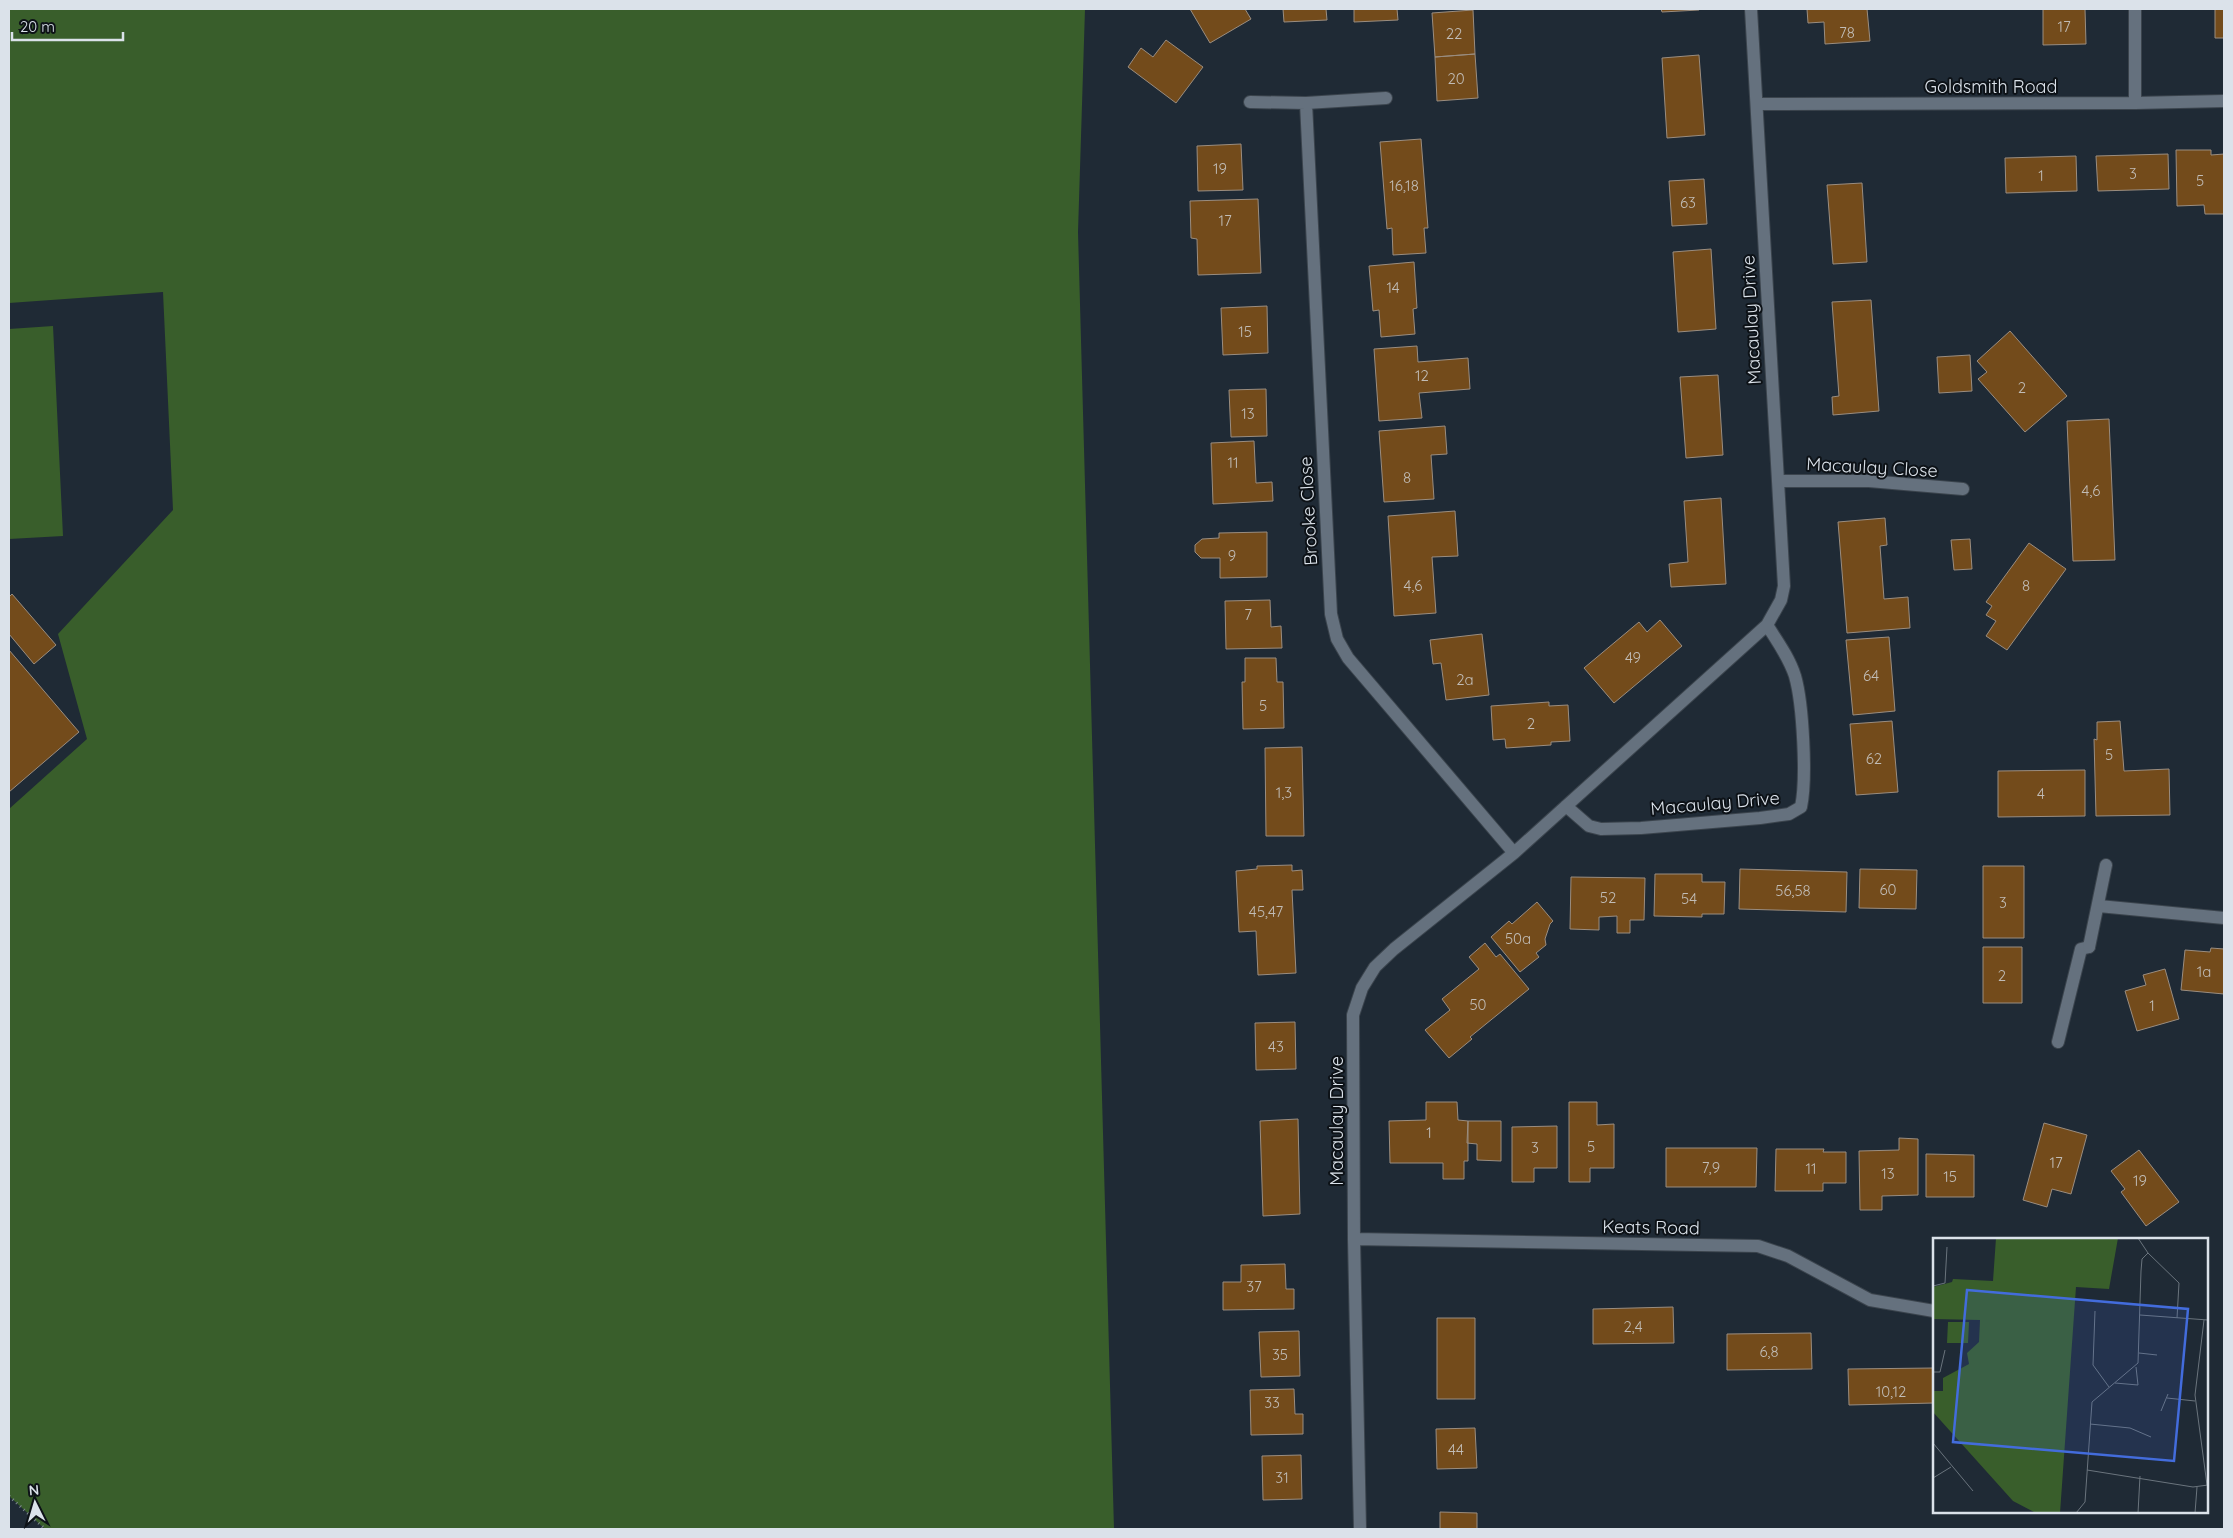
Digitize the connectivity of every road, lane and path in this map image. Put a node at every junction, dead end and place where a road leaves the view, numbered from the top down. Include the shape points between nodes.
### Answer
1 (1751, 9) edge
2 (2135, 9) edge
3 (1386, 98) dead end
4 (2224, 101) edge
5 (1250, 102) dead end
6 (1306, 103) junction
7 (2135, 103) junction
8 (1758, 104) junction
9 (1778, 481) junction
10 (1963, 489) dead end
11 (1767, 624) junction
12 (1566, 806) junction
13 (1514, 853) junction
14 (2106, 865) dead end
15 (2099, 906) junction
16 (2224, 918) edge
17 (2058, 1042) dead end
18 (1354, 1239) junction
19 (1933, 1311) edge
20 (9, 1496) edge
21 (45, 1529) edge
22 (1360, 1529) edge

1 - 8 street, Macaulay Drive
2 - 7 street
3 - 6 street
4 - 7 street, Goldsmith Road
5 - 6 street
6 - 13 street, Brooke Close via 1331,614 1337,639 1348,658
7 - 8 street, Goldsmith Road
8 - 9 street, Macaulay Drive
9 - 10 street, Macaulay Close via 1869,482
9 - 11 street, Macaulay Drive via 1784,586 1781,600
11 - 12 street, Macaulay Drive
11 - 12 street, Macaulay Drive via 1795,676 1800,703 1804,775 1801,807 1790,814 1760,818 1601,829 1589,826
12 - 13 street, Macaulay Drive
13 - 18 street, Macaulay Drive via 1394,949 1375,967 1362,988 1353,1015
14 - 15 street
15 - 16 street
15 - 17 street via 2089,947 2081,949
18 - 19 street, Keats Road via 1758,1246 1788,1256 1870,1300
18 - 22 street, Macaulay Drive
20 - 21 path

